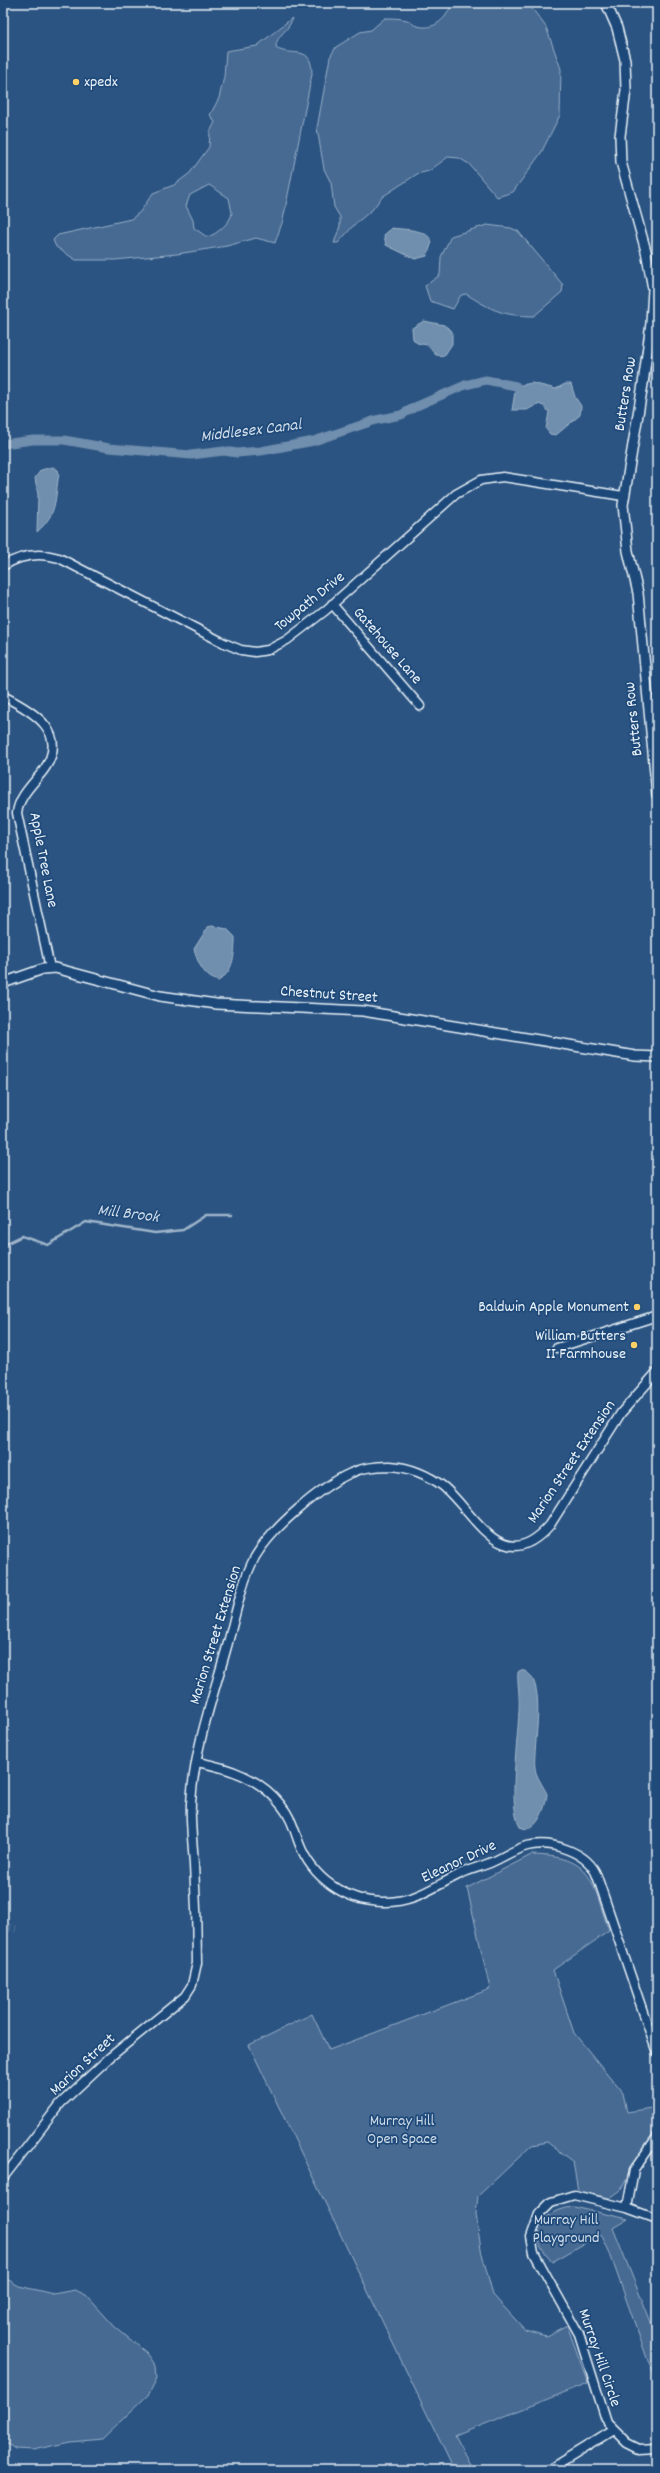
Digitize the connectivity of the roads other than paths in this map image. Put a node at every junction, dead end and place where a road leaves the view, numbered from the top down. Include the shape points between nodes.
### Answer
1 (606, 3) edge
2 (623, 496) junction
3 (3, 566) edge
4 (332, 604) junction
5 (3, 696) edge
6 (420, 706) dead end
7 (654, 742) edge
8 (657, 795) edge
9 (50, 968) junction
10 (3, 983) edge
11 (657, 1057) edge
12 (657, 1316) edge
13 (557, 1348) dead end
14 (657, 1372) edge
15 (197, 1762) junction
16 (192, 1985) joint
17 (657, 2053) edge
18 (657, 2137) edge
19 (3, 2178) edge
20 (627, 2208) junction
21 (657, 2219) edge
22 (613, 2430) junction
23 (657, 2448) edge
24 (548, 2470) edge

1 - 2 street, Butters Row via 617,28 625,60 625,101 620,136 622,162 648,258 653,300 643,384
2 - 4 street, Towpath Drive via 504,477 481,480 456,494
2 - 7 street, Butters Row via 626,534 638,593
3 - 4 street, Towpath Drive via 31,555 59,558 224,643 249,651 262,651 279,646
4 - 6 street, Gatehouse Lane
5 - 9 street, Apple Tree Lane via 37,715 46,725 52,738 48,764 23,796 17,813
7 - 8 street, Butters Row
9 - 10 street, Chestnut Street
9 - 11 street, Chestnut Street via 70,971 160,996 216,1004 363,1011 635,1056
12 - 13 street
14 - 15 street, Marion Street Extension via 621,1413 550,1526 527,1544 515,1546 496,1541 481,1529 444,1487 423,1475 400,1467 372,1467 351,1473 290,1516 262,1546 249,1570 208,1711
15 - 16 street, Marion Street Extension via 191,1802 197,1944
15 - 17 street, Eleanor Drive via 234,1771 270,1793 291,1819 303,1852 316,1872 334,1888 362,1900 386,1902 411,1899 458,1875 530,1845 567,1850 581,1856 592,1866 597,1876
16 - 19 street, Marion Street via 178,2003 114,2055 61,2103
18 - 20 street via 634,2170
20 - 21 street, Murray Hill Circle
20 - 22 street, Murray Hill Circle via 574,2195 558,2198 539,2214 532,2237 534,2253 579,2334 607,2423
22 - 23 street, Murray Hill Circle via 627,2443 639,2449
22 - 24 street

